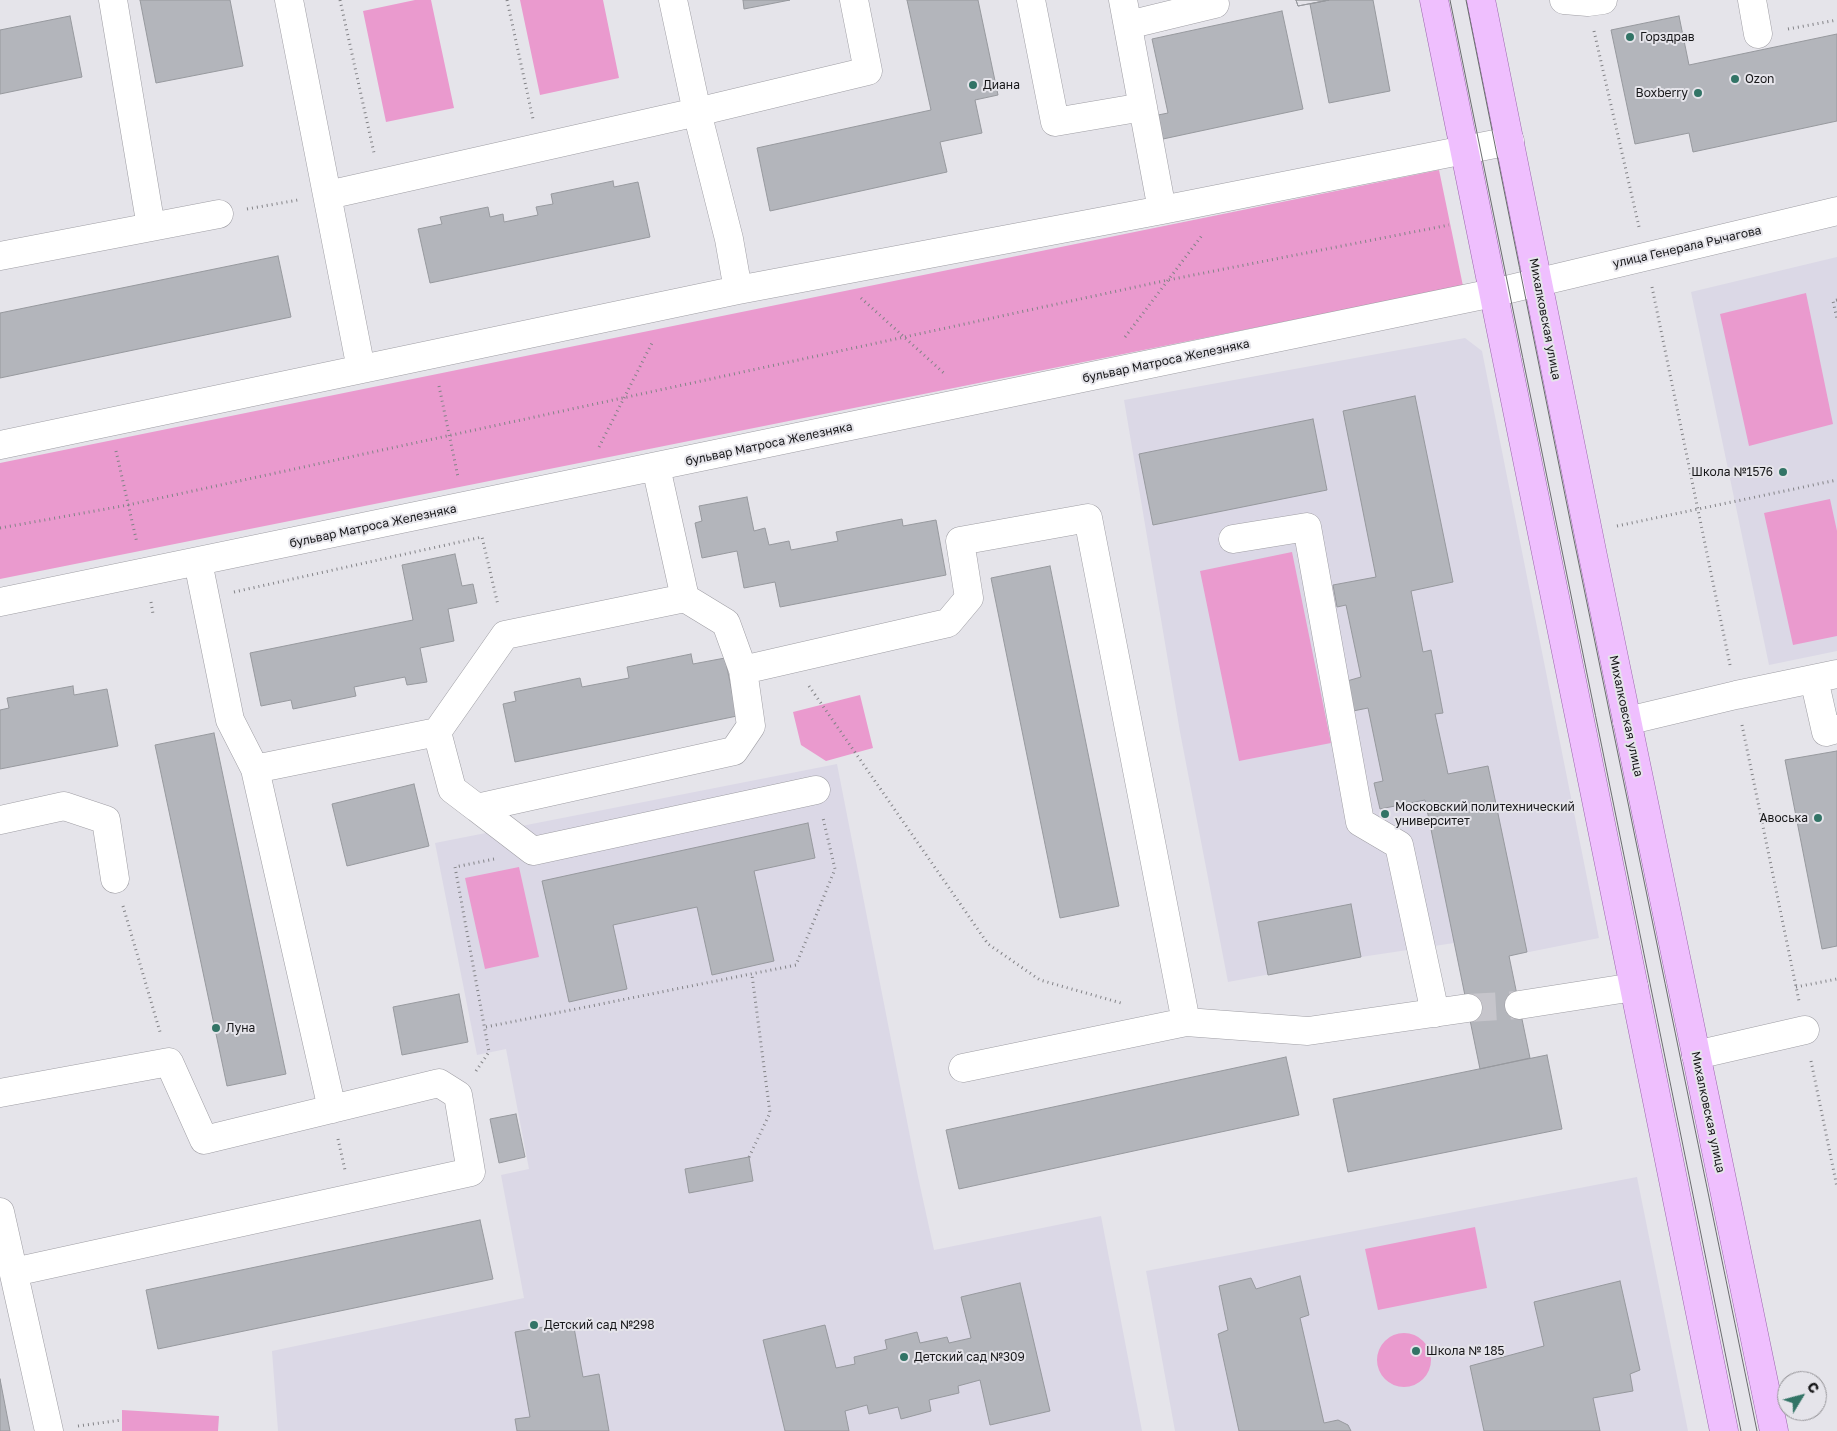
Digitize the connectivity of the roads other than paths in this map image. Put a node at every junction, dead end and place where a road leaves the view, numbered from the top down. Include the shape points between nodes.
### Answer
1 (114, 0) edge
2 (289, 0) edge
3 (673, 0) edge
4 (854, 0) edge
5 (1031, 0) edge
6 (1434, 0) edge
7 (1481, 0) edge
8 (1752, 0) edge
9 (1215, 4) dead end
10 (1126, 12) edge
11 (1758, 34) road end
12 (1143, 107) junction
13 (698, 112) junction
14 (1510, 141) junction
15 (1464, 151) junction
16 (328, 195) junction
17 (1162, 210) junction
18 (1837, 211) edge
19 (219, 214) road end
20 (151, 227) junction
21 (0, 256) edge
22 (1538, 283) junction
23 (738, 290) junction
24 (1493, 293) junction
25 (361, 369) junction
26 (0, 445) edge
27 (656, 467) junction
28 (1233, 539) dead end
29 (198, 562) junction
30 (685, 598) junction
31 (0, 602) edge
32 (743, 670) junction
33 (1826, 676) edge
34 (1627, 721) junction
35 (1837, 729) edge
36 (437, 732) junction
37 (255, 769) junction
38 (816, 790) road end
39 (477, 808) junction
40 (0, 820) edge
41 (115, 879) road end
42 (1634, 987) junction
43 (1519, 1005) tunnel mouth
44 (1468, 1008) tunnel mouth
45 (1435, 1013) junction
46 (1186, 1022) junction
47 (1805, 1030) dead end
48 (1696, 1055) junction
49 (963, 1068) dead end
50 (0, 1093) edge
51 (332, 1109) junction
52 (0, 1212) edge
53 (14, 1272) junction
54 (49, 1431) edge
55 (1724, 1431) edge
56 (1774, 1431) edge

1 - 20 street
2 - 16 street
3 - 13 street
4 - 13 street via 868,71
5 - 12 street via 1055,122
6 - 15 main road
7 - 14 main road, Михалковская улица
8 - 11 street
9 - 10 street
10 - 12 street
12 - 17 street
13 - 16 street
13 - 23 street
14 - 15 street
14 - 22 main road, Михалковская улица
15 - 17 street
15 - 24 main road
16 - 25 street
17 - 23 street
18 - 22 street, улица Генерала Рычагова
19 - 20 street
20 - 21 street
22 - 24 street, бульвар Матроса Железняка
22 - 34 main road, Михалковская улица
23 - 25 street
24 - 27 street, бульвар Матроса Железняка
24 - 42 main road
25 - 26 street
27 - 29 street, бульвар Матроса Железняка
27 - 30 street
28 - 45 street via 1307,527 1360,822 1399,845
29 - 31 street, бульвар Матроса Железняка
29 - 37 street via 230,720
30 - 32 street via 726,624
30 - 36 street via 505,635
32 - 39 street via 752,726 734,751
32 - 46 street via 948,623 969,598 960,541 1088,518
33 - 34 street
33 - 35 street via 1826,732
34 - 48 main road, Михалковская улица
36 - 37 street
36 - 39 street via 452,789
37 - 51 street
38 - 39 street via 533,852
40 - 41 street via 64,806 106,820
42 - 43 street
42 - 55 main road
44 - 45 street
45 - 46 street via 1308,1031
46 - 49 street
47 - 48 street
48 - 56 main road, Михалковская улица
50 - 51 street via 169,1062 204,1140
51 - 53 street via 439,1083 458,1095 471,1172
52 - 53 street
53 - 54 street

